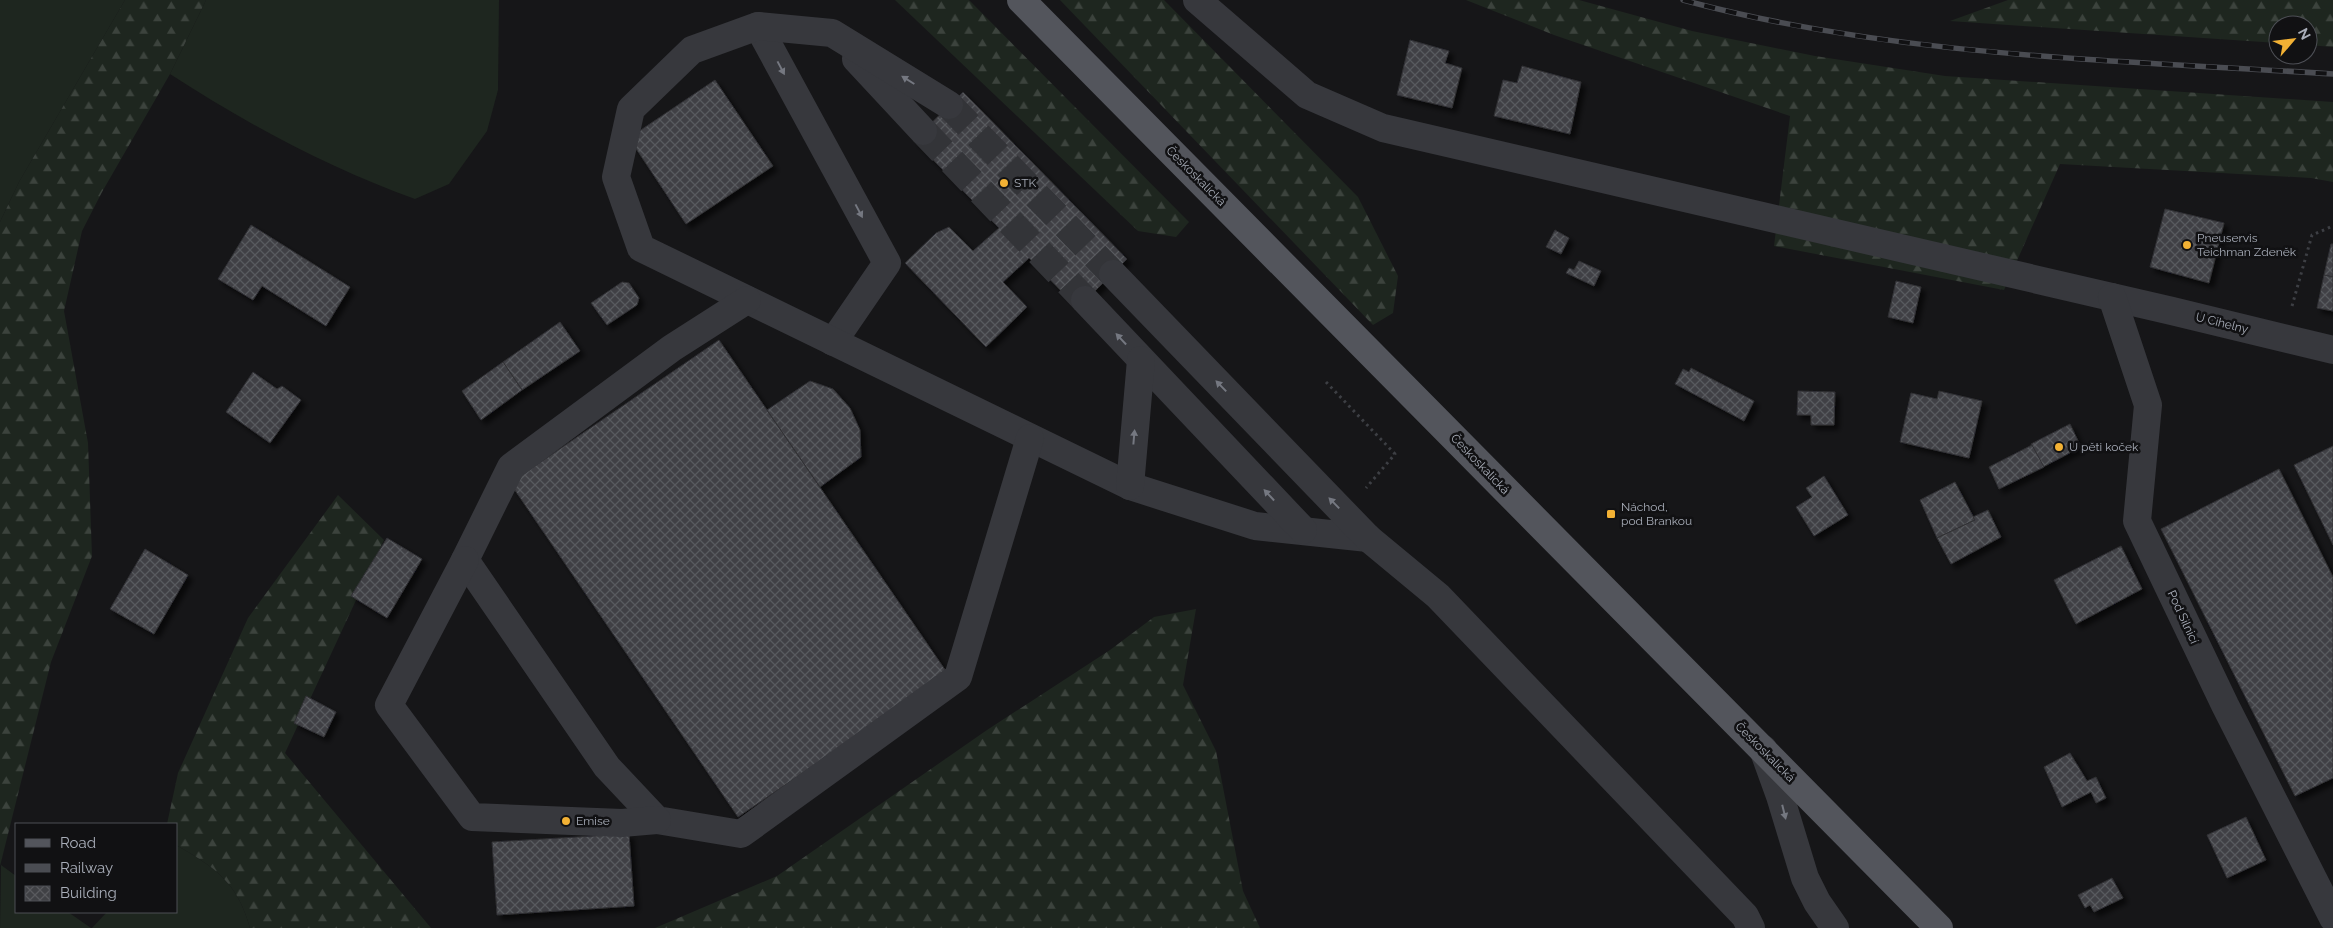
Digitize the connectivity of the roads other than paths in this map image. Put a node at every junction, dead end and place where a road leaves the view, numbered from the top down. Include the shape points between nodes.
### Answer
1 (1021, 0) edge
2 (1197, 0) edge
3 (758, 26) junction
4 (832, 33) junction
5 (949, 105) tunnel mouth
6 (923, 131) tunnel mouth
7 (1113, 274) tunnel mouth
8 (2112, 297) junction
9 (747, 300) junction
10 (1085, 300) tunnel mouth
11 (833, 342) junction
12 (2333, 350) edge
13 (1141, 360) junction
14 (1030, 438) junction
15 (1130, 486) junction
16 (1302, 530) junction
17 (1368, 538) junction
18 (465, 560) junction
19 (1763, 749) junction
20 (657, 820) junction
21 (2333, 918) edge
22 (1751, 928) edge
23 (1835, 928) edge
24 (1939, 928) edge

1 - 19 main road, Českoskalická
2 - 8 street, U Cihelny via 1307,95 1383,128
3 - 4 street
3 - 9 street via 692,50 631,109 616,177 641,248
3 -> 11 street via 887,263
5 -> 4 street
4 - 6 street
17 -> 7 street
8 - 12 street, U Cihelny
8 - 21 street, Pod Silnicí via 2148,404 2137,521 2225,705
9 - 11 street
9 - 18 street via 672,348 511,468
13 -> 10 street
11 - 14 street
15 -> 13 street
16 -> 13 street
14 - 15 street
14 - 20 street via 958,677 741,834
15 - 16 street via 1255,526
16 - 17 street
17 - 22 street via 1438,596 1745,916
18 - 20 street via 607,767
18 - 20 street via 389,705 400,721 472,816 622,823
19 -> 23 street via 1805,878
19 - 24 main road, Českoskalická

